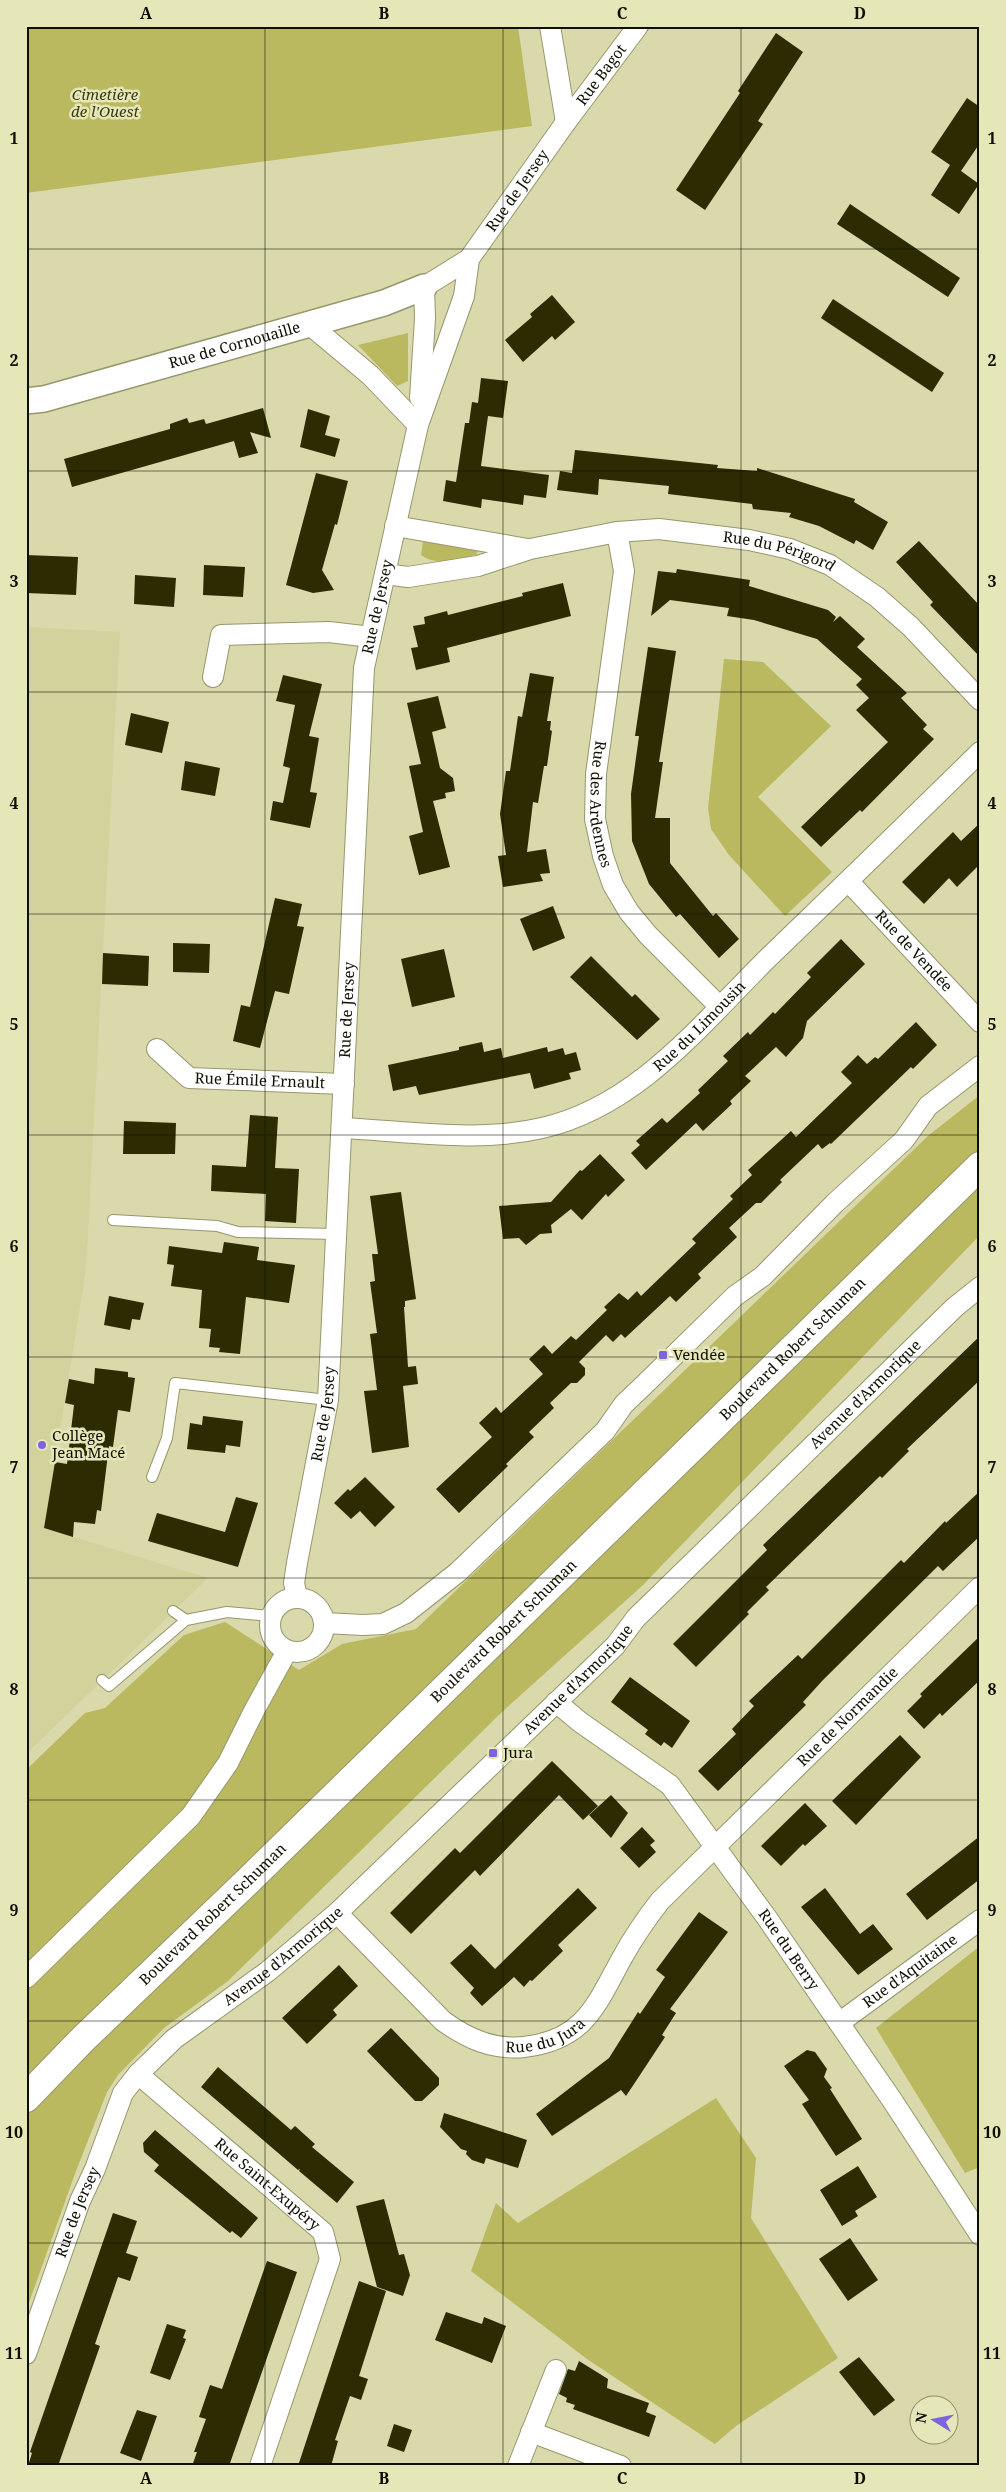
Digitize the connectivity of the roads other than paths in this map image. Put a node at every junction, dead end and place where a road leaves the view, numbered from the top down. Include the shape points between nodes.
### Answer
1 (550, 26) edge
2 (638, 26) edge
3 (566, 122) junction
4 (468, 259) junction
5 (424, 288) junction
6 (308, 324) junction
7 (32, 403) edge
8 (418, 425) junction
9 (395, 526) junction
10 (617, 532) junction
11 (530, 549) junction
12 (385, 574) junction
13 (371, 637) junction
14 (213, 677) dead end
15 (980, 700) edge
16 (980, 752) edge
17 (848, 882) junction
18 (719, 1006) junction
19 (980, 1022) edge
20 (158, 1049) dead end
21 (980, 1066) edge
22 (344, 1084) junction
23 (342, 1128) junction
24 (980, 1166) edge
25 (113, 1220) dead end
26 (336, 1234) junction
27 (980, 1287) edge
28 (328, 1400) junction
29 (152, 1477) dead end
30 (980, 1587) edge
31 (297, 1598) junction
32 (173, 1611) dead end
33 (271, 1616) junction
34 (186, 1620) junction
35 (324, 1623) junction
36 (287, 1651) junction
37 (102, 1680) dead end
38 (556, 1702) junction
39 (715, 1846) junction
40 (337, 1913) junction
41 (980, 1920) edge
42 (26, 1978) edge
43 (839, 2023) junction
44 (138, 2074) junction
45 (26, 2098) edge
46 (980, 2235) edge
47 (26, 2354) edge
48 (556, 2370) dead end
49 (531, 2432) junction
50 (260, 2466) edge
51 (518, 2466) edge
52 (621, 2466) edge

1 - 3 street
2 - 3 street, Rue Bagot
3 - 4 street, Rue de Jersey
4 - 5 street, Rue de Jersey
4 - 8 street, Rue de Jersey via 464,296
5 - 6 street, Rue de Cornouaille
5 - 8 street, Rue de Jersey
6 - 7 street, Rue de Cornouaille
6 - 8 street via 370,375
8 - 9 street, Rue de Jersey
9 - 11 street, Rue du Périgord
9 - 12 street, Rue de Jersey
10 - 11 street, Rue du Périgord
10 - 15 street, Rue du Périgord via 659,529 750,540 790,549 830,565 910,627
10 - 18 street, Rue des Ardennes via 624,571 596,774 596,819 603,856 613,885 629,912
11 - 12 street, Rue du Périgord via 478,566 408,577
12 - 13 street, Rue de Jersey
13 - 14 street via 329,632 221,634
13 - 22 street, Rue de Jersey via 364,668
16 - 17 street, Rue du Limousin
17 - 18 street, Rue du Limousin
17 - 19 street, Rue de Vendée
18 - 23 street, Rue du Limousin via 640,1082 610,1102 580,1116 542,1128 497,1134
20 - 22 street, Rue Émile Ernault via 189,1078
21 - 35 street via 928,1106 904,1140 835,1203 763,1276 735,1296 624,1404 605,1431 458,1572 406,1613 384,1624
22 - 23 street, Rue de Jersey
23 - 26 street, Rue de Jersey
24 - 45 main road, Boulevard Robert Schuman
25 - 26 lane via 217,1226 238,1232
26 - 28 street, Rue de Jersey
27 - 38 street, Avenue d'Armorique via 955,1307 643,1611 616,1646
28 - 29 lane via 176,1383 167,1438
28 - 31 street, Rue de Jersey via 297,1563 294,1583
30 - 39 street, Rue de Normandie
31 - 33 street via 281,1602
31 - 35 street via 312,1602
32 - 34 lane
33 - 34 lane via 227,1612
33 - 36 street via 270,1633
34 - 37 lane via 109,1686
35 - 36 street via 324,1632 314,1647 305,1652
36 - 42 street via 228,1763 191,1816
38 - 39 street, Rue du Berry via 670,1786
38 - 40 street, Avenue d'Armorique
39 - 40 street, Rue du Jura via 660,1901 641,1925 604,1995 589,2015 572,2031 542,2045 512,2048 485,2045 463,2036 443,2021
39 - 43 street, Rue du Berry
40 - 44 street, Avenue d'Armorique via 267,1972 174,2038
41 - 43 street, Rue d'Aquitaine
43 - 46 street, Rue du Berry
44 - 47 street, Rue de Jersey via 123,2093 80,2201
44 - 50 street, Rue Saint-Exupéry via 323,2232 330,2258
48 - 49 street
49 - 51 street
49 - 52 street

